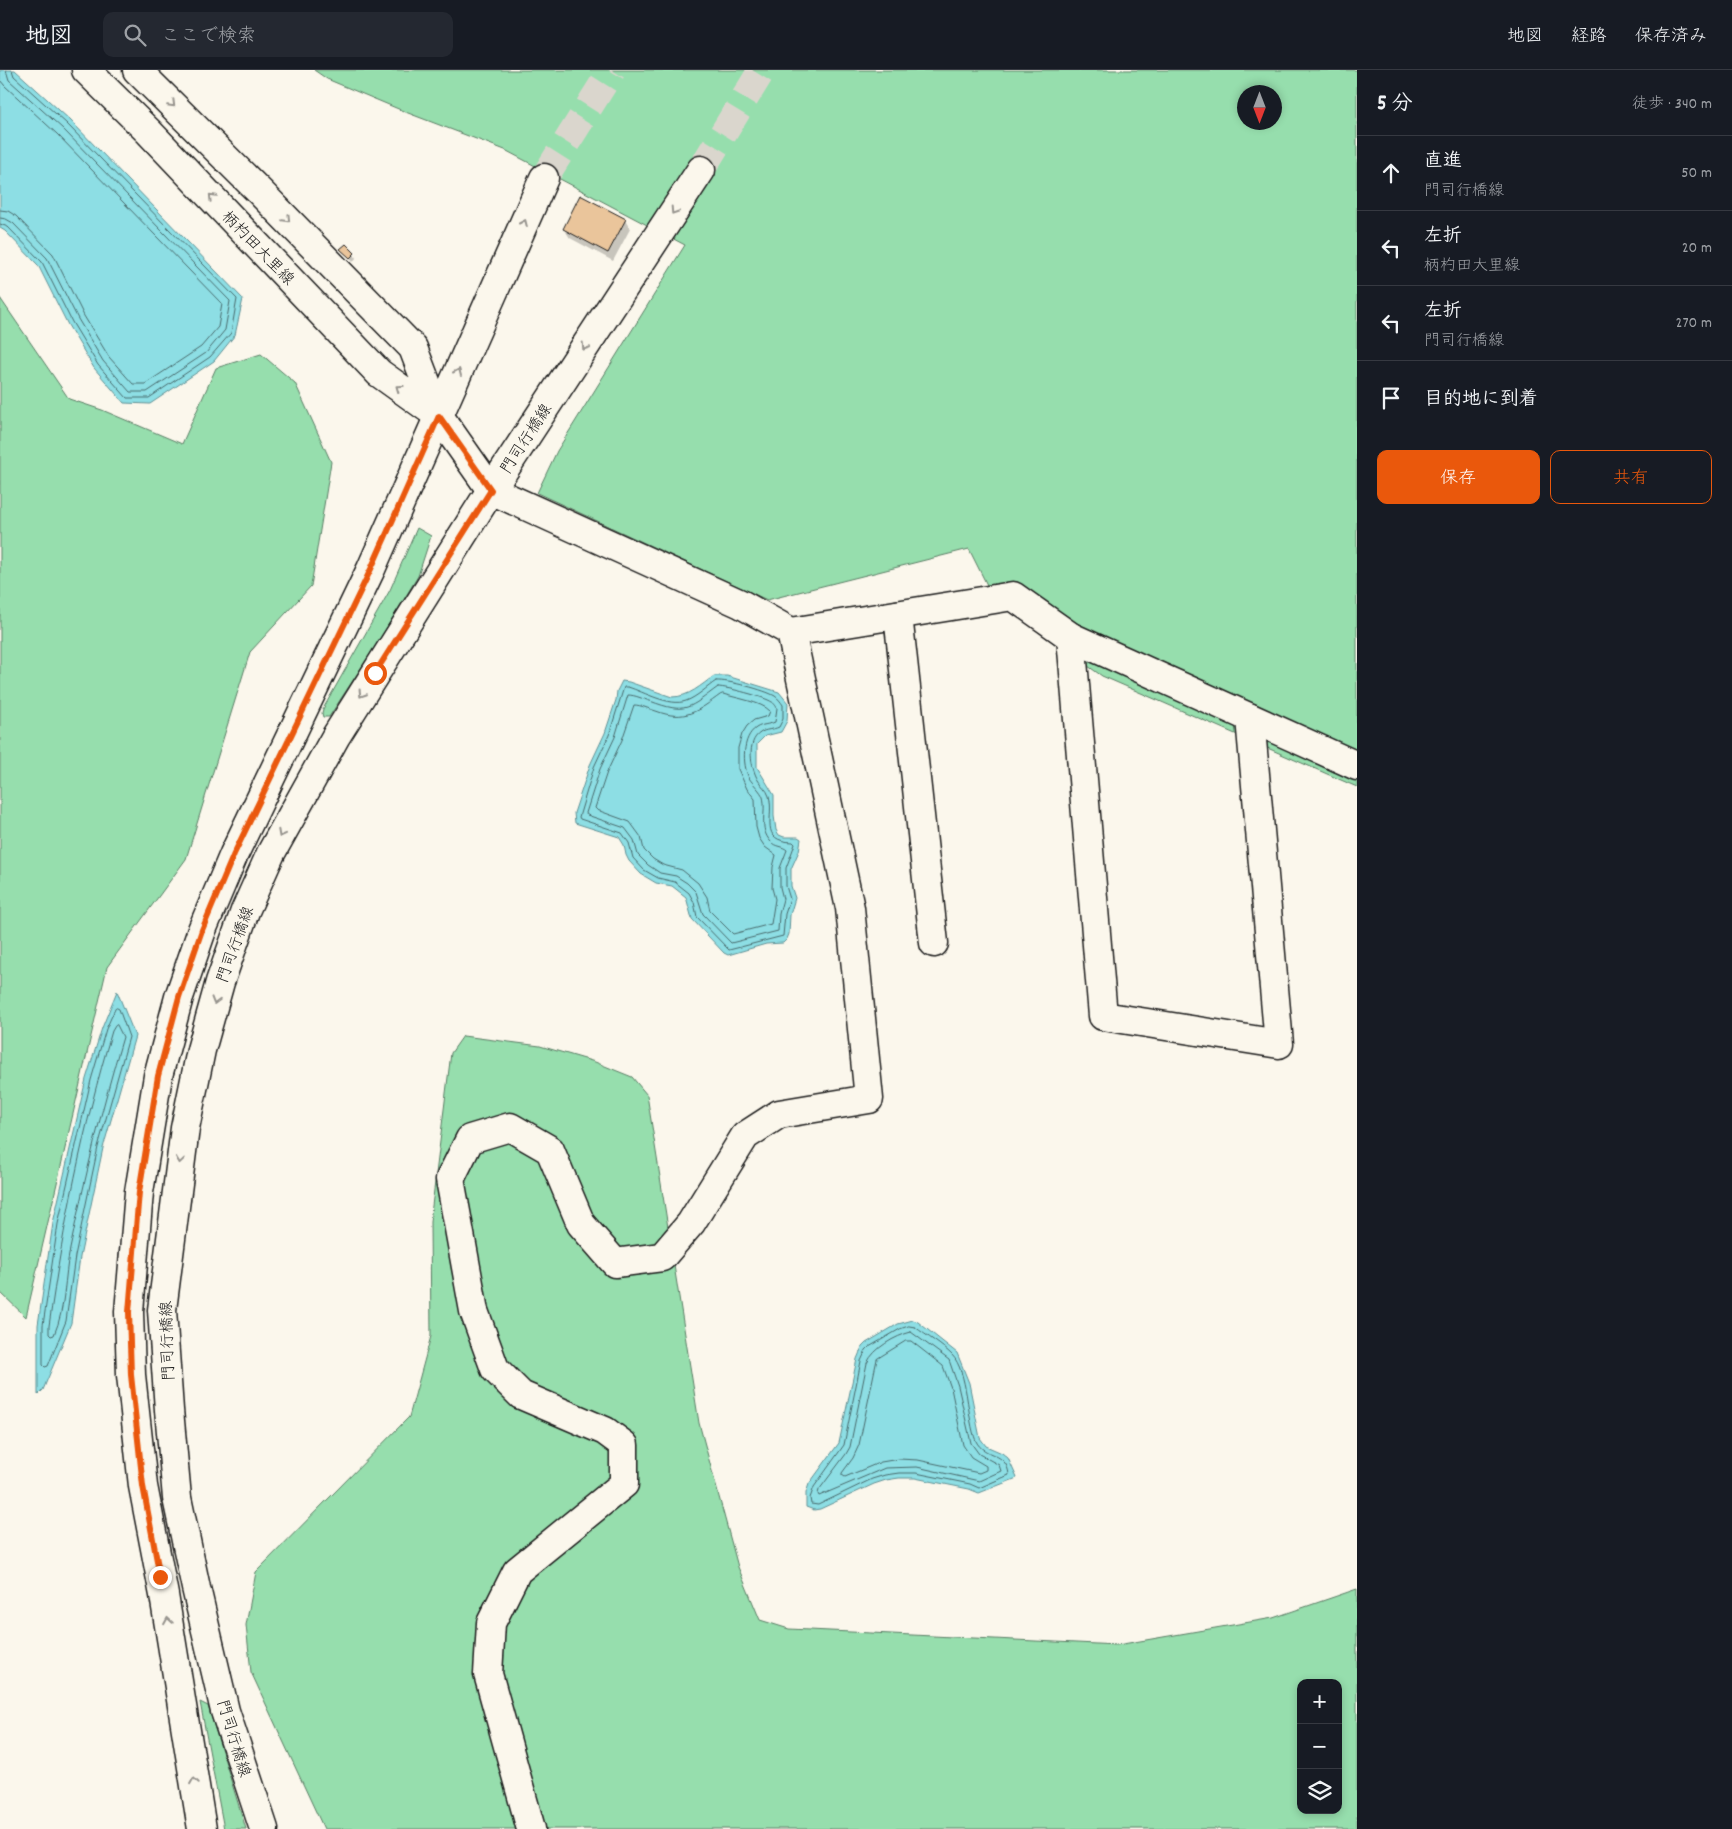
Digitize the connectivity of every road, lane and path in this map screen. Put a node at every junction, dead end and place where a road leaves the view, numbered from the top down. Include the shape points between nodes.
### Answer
1 (86, 70) edge
2 (138, 70) edge
3 (701, 170) tunnel mouth
4 (544, 178) tunnel mouth
5 (439, 416) junction
6 (491, 490) junction
7 (898, 615) junction
8 (791, 632) junction
9 (1071, 637) junction
10 (1250, 718) junction
11 (1357, 766) edge
12 (934, 943) dead end
13 (202, 1829) edge
14 (264, 1829) edge
15 (532, 1829) edge

5 -> 1 main road, 柄杓田大里線 via 379,373
2 -> 5 main road, 柄杓田大里線 via 413,348
3 -> 6 main road, 門司行橋線
5 -> 4 main road, 門司行橋線
5 - 6 main road, 柄杓田大里線
13 -> 5 main road, 門司行橋線 via 143,1486 131,1375 129,1312 139,1192 158,1076 179,997 202,930 234,854 371,569
6 - 8 main road via 741,604
6 -> 14 main road, 門司行橋線 via 336,736 271,853 245,911 220,982 201,1050 185,1128 162,1310 177,1498 225,1711
7 - 8 main road
7 - 9 main road via 1013,596
7 - 12 main road
8 - 15 main road via 850,908 869,1099 779,1114 745,1136 691,1223 662,1257 615,1263 581,1224 550,1150 510,1128 470,1139 450,1179 474,1311 495,1369 521,1396 605,1431 624,1445 624,1484 517,1571 491,1623 488,1674
9 - 10 main road
9 - 10 main road via 1103,1016 1279,1044
10 - 11 main road

